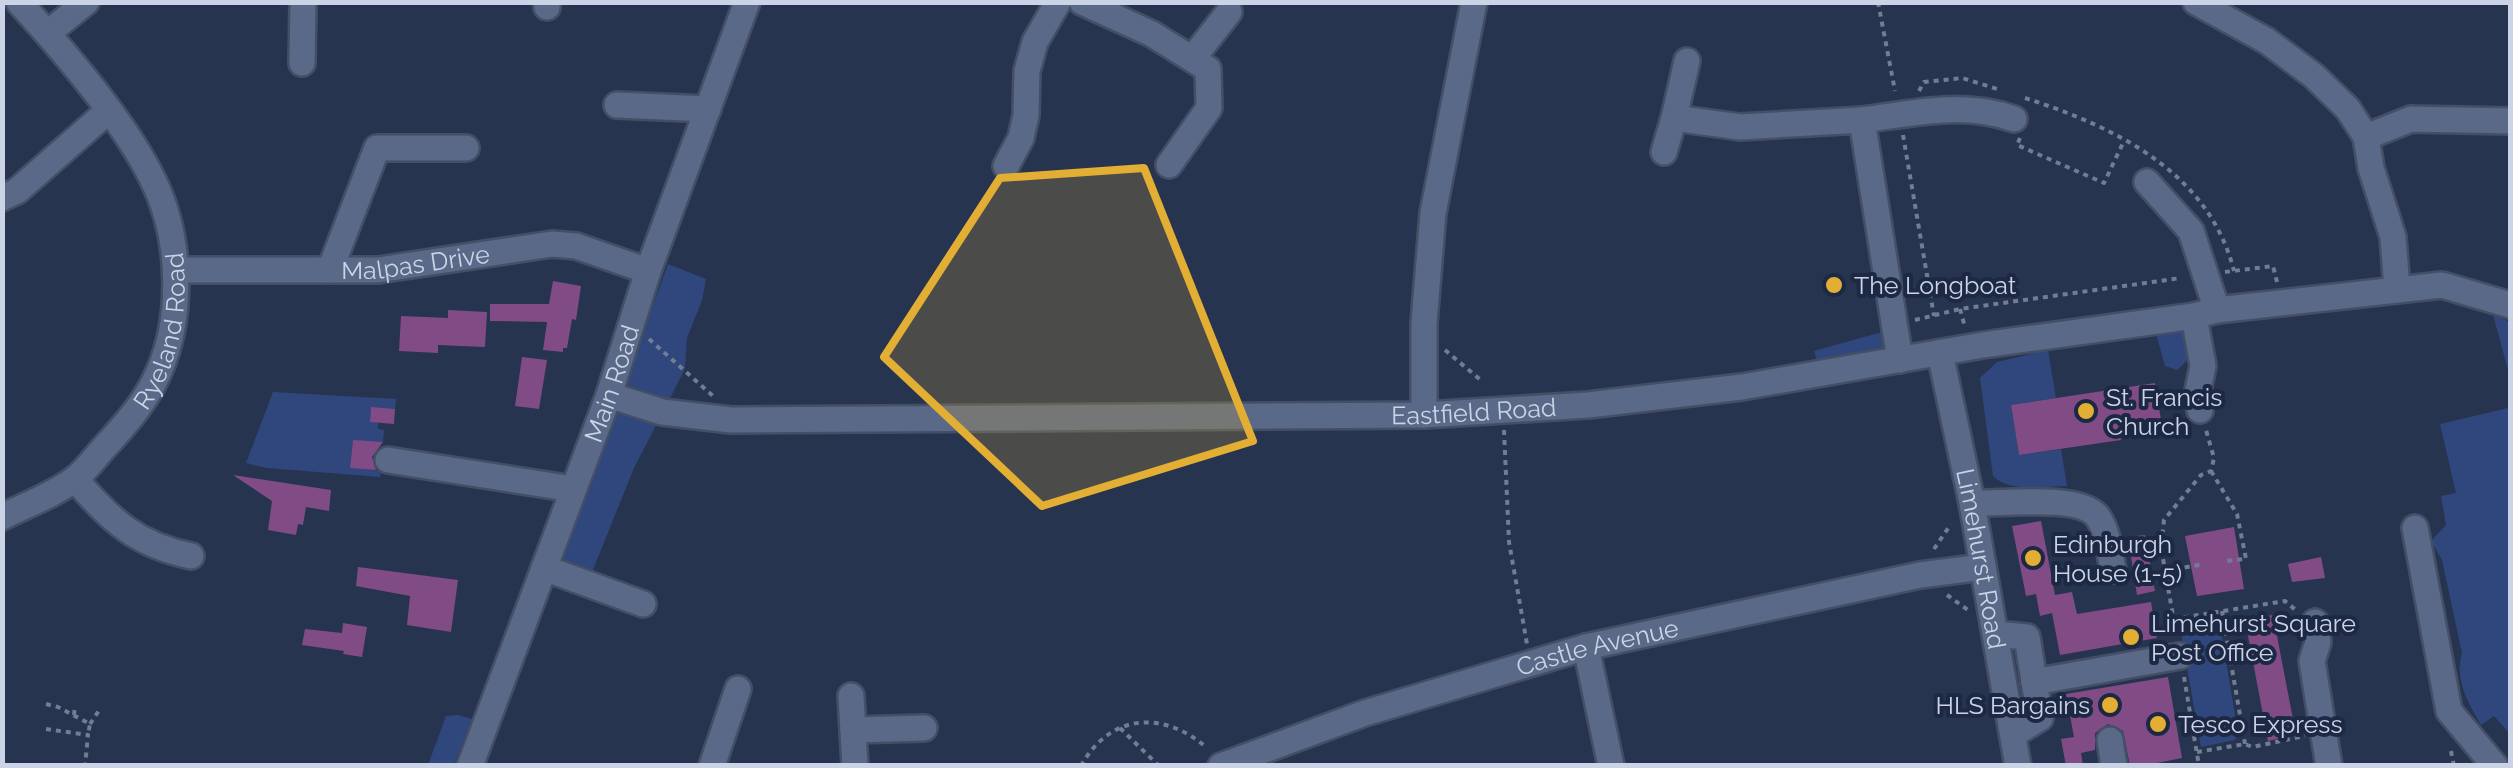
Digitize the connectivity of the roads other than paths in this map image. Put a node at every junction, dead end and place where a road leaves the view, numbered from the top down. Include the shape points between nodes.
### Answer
1 (19, 2) edge
2 (86, 2) edge
3 (303, 2) edge
4 (746, 2) edge
5 (1058, 2) edge
6 (1082, 2) edge
7 (1474, 2) edge
8 (2196, 2) edge
9 (1229, 12) dead end
10 (48, 33) junction
11 (1192, 58) junction
12 (1687, 61) dead end
13 (302, 63) dead end
14 (617, 104) dead end
15 (708, 109) junction
16 (108, 110) junction
17 (2022, 115) road end
18 (1674, 118) junction
19 (1862, 120) junction
20 (2510, 121) edge
21 (2366, 137) junction
22 (466, 148) dead end
23 (1664, 152) dead end
24 (1169, 165) dead end
25 (1006, 166) dead end
26 (2147, 182) dead end
27 (2, 198) edge
28 (176, 270) junction
29 (330, 270) junction
30 (648, 272) junction
31 (2397, 289) junction
32 (2510, 304) edge
33 (2206, 313) junction
34 (1940, 353) junction
35 (1900, 360) junction
36 (610, 395) junction
37 (2200, 410) road end
38 (1424, 415) junction
39 (388, 460) dead end
40 (76, 479) junction
41 (573, 489) junction
42 (1972, 502) junction
43 (2, 517) edge
44 (2415, 528) dead end
45 (192, 556) dead end
46 (1983, 567) junction
47 (544, 568) junction
48 (2113, 570) dead end
49 (643, 604) dead end
50 (2315, 622) road end
51 (1996, 634) junction
52 (1586, 647) junction
53 (2180, 656) road end
54 (2034, 682) junction
55 (738, 689) dead end
56 (851, 696) dead end
57 (924, 728) dead end
58 (853, 730) junction
59 (2014, 734) junction
60 (1216, 758) edge
61 (470, 766) edge
62 (712, 766) edge
63 (855, 766) edge
64 (1611, 766) edge
65 (2018, 766) edge
66 (2329, 766) edge
67 (2495, 766) edge

1 - 10 street, Ryeland Road
2 - 10 street
3 - 13 street
4 - 15 street, Main Road
5 - 25 street via 1035,42 1022,138
6 - 11 street
7 - 38 street via 1433,214
8 - 21 street via 2314,76
9 - 11 street
10 - 16 street, Ryeland Road
11 - 24 street via 1208,69 1209,108
12 - 18 street
14 - 15 street
15 - 30 street, Main Road
16 - 27 street
16 - 28 street, Ryeland Road via 152,178
17 - 19 street via 1966,109
18 - 19 street via 1740,127
18 - 23 street
19 - 35 street
20 - 21 street via 2411,118
21 - 31 street via 2393,237
22 - 29 street via 377,148
26 - 33 street via 2191,231 2206,274
28 - 29 street, Malpas Drive
28 - 40 street, Ryeland Road via 173,314 155,382
29 - 30 street, Malpas Drive via 378,270 552,244
30 - 36 street, Main Road
31 - 32 street, Eastfield Road via 2442,285
31 - 33 street, Eastfield Road
33 - 34 street, Eastfield Road
33 - 37 street
34 - 35 street, Eastfield Road
34 - 42 street, Limehurst Road
35 - 38 street, Eastfield Road via 1588,405
36 - 38 street, Eastfield Road via 662,412 730,420
36 - 41 street, Main Road
39 - 41 street
40 - 43 street, Ryeland Road
40 - 45 street via 130,533 152,547
41 - 47 street, Main Road
42 - 46 street, Limehurst Road
42 - 48 street via 2079,505 2096,514
44 - 67 street via 2449,710
46 - 51 street, Limehurst Road
46 - 52 street, Castle Avenue
47 - 49 street
47 - 61 street, Main Road
50 - 66 street via 2312,661
51 - 54 street via 2026,637
51 - 59 street, Limehurst Road
52 - 60 street, Castle Avenue
52 - 64 street
53 - 54 street
54 - 59 street via 2040,718
55 - 62 street
56 - 58 street
57 - 58 street
58 - 63 street
59 - 65 street, Limehurst Road

